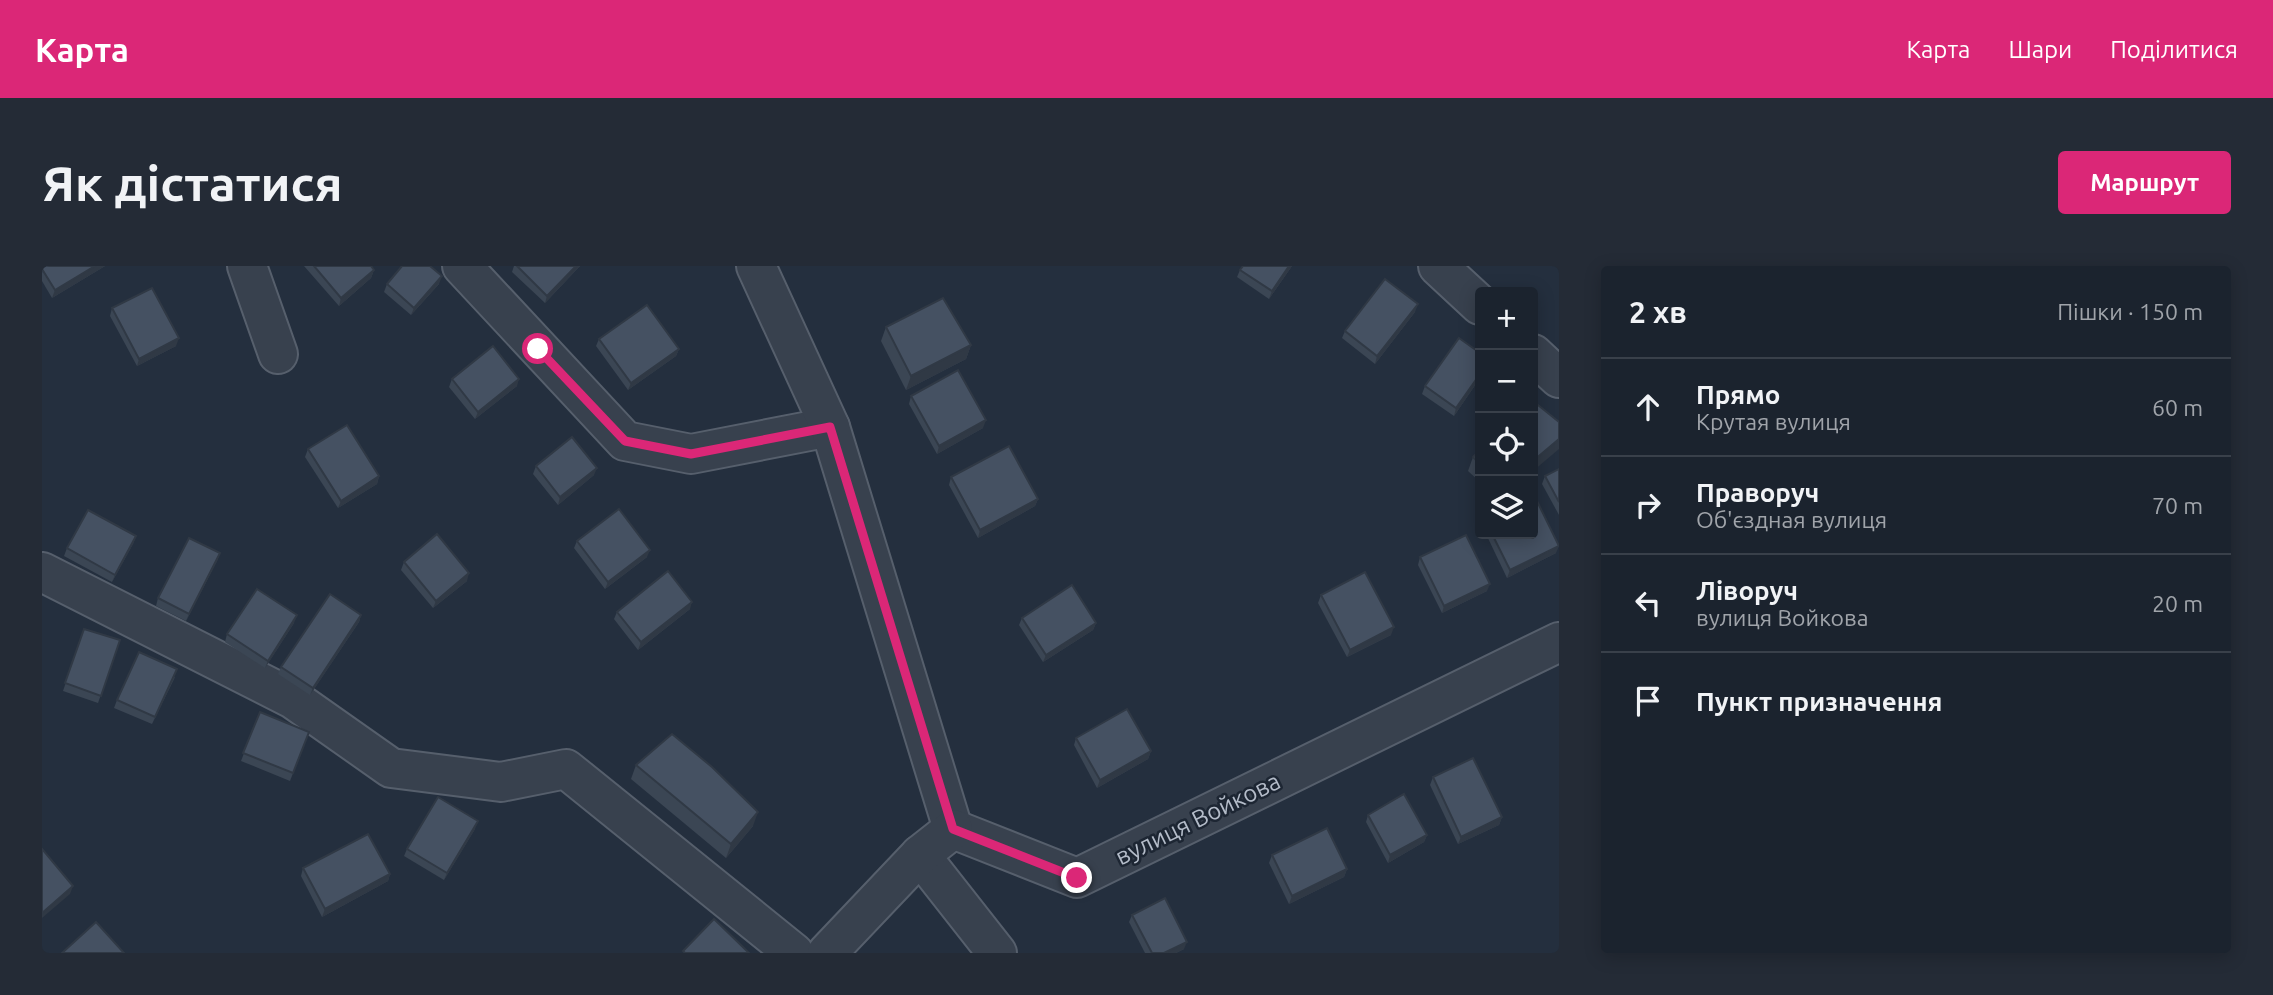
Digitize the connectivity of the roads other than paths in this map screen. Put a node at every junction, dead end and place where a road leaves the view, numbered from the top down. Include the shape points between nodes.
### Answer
1 (247, 266) edge
2 (462, 266) edge
3 (756, 266) edge
4 (1438, 266) edge
5 (1475, 300) edge
6 (278, 354) dead end
7 (1538, 359) edge
8 (1559, 378) edge
9 (830, 427) junction
10 (42, 572) edge
11 (1559, 642) edge
12 (953, 829) junction
13 (920, 855) junction
14 (794, 953) edge
15 (827, 953) edge
16 (996, 953) edge

1 - 6 street
2 - 9 street via 625,441 691,454
3 - 9 street
4 - 5 street
7 - 8 street
9 - 12 street
10 - 14 street via 293,699 391,768 501,782 566,769
11 - 12 street, вулиця Войкова via 1077,878
12 - 13 street
13 - 15 street
13 - 16 street

